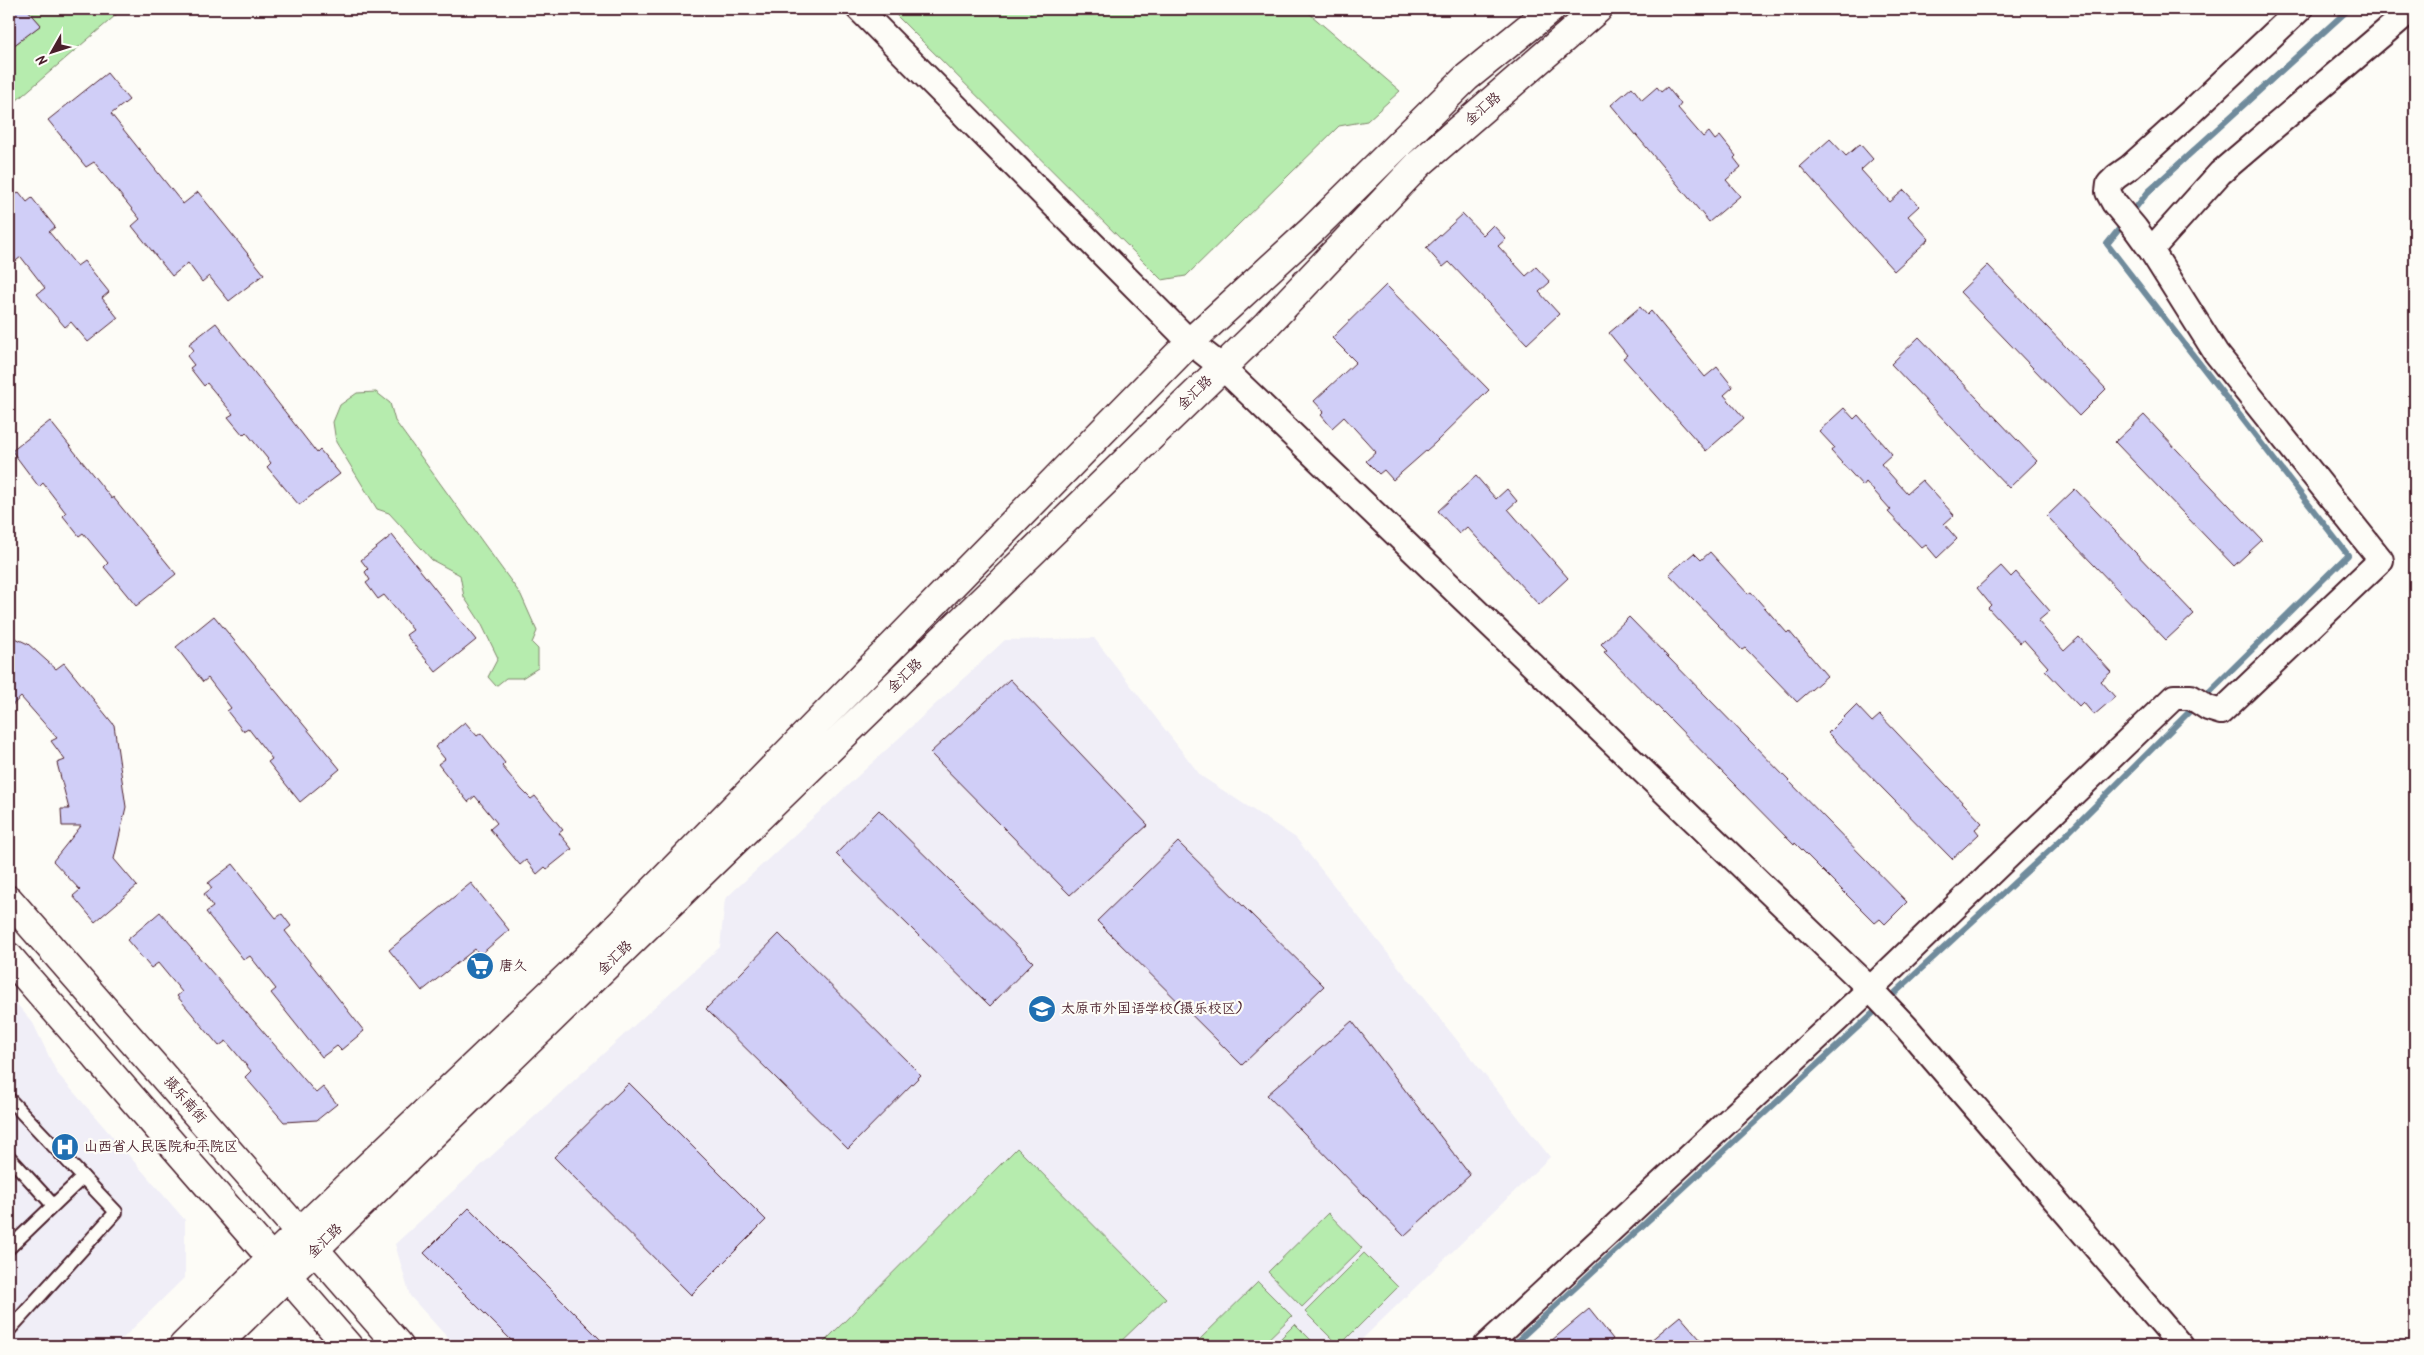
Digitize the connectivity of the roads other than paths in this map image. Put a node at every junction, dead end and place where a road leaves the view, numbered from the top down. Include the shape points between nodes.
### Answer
1 (859, 9) edge
2 (1550, 9) edge
3 (1598, 9) edge
4 (2300, 9) edge
5 (2412, 9) edge
6 (2151, 250) junction
7 (1190, 342) junction
8 (1221, 368) junction
9 (9, 900) edge
10 (9, 957) edge
11 (1870, 989) junction
12 (9, 1099) edge
13 (9, 1157) edge
14 (83, 1177) junction
15 (53, 1205) junction
16 (308, 1241) junction
17 (9, 1248) edge
18 (279, 1267) junction
19 (9, 1330) edge
20 (182, 1346) edge
21 (215, 1346) edge
22 (348, 1346) edge
23 (399, 1346) edge
24 (1486, 1346) edge
25 (2180, 1346) edge

1 - 7 street
2 - 7 street, 金汇路 via 1466,78 1312,230
3 - 8 street, 金汇路 via 1419,164
4 - 6 street via 2109,184 2108,192 2114,203
5 - 6 street via 2220,174
6 - 11 street via 2216,353 2381,560 2221,712 2200,702 2174,696
7 - 8 street
7 - 16 street, 金汇路
8 - 11 street
8 - 16 street, 金汇路
9 - 16 street, 摄乐南街
10 - 18 street
11 - 24 street
11 - 25 street
12 - 14 lane
13 - 15 lane
14 - 15 lane
14 - 19 lane via 116,1212
15 - 17 lane
16 - 18 street, 金汇路
16 - 23 street, 摄乐南街
18 - 20 street, 金汇路
18 - 21 street, 金汇路
18 - 22 street

